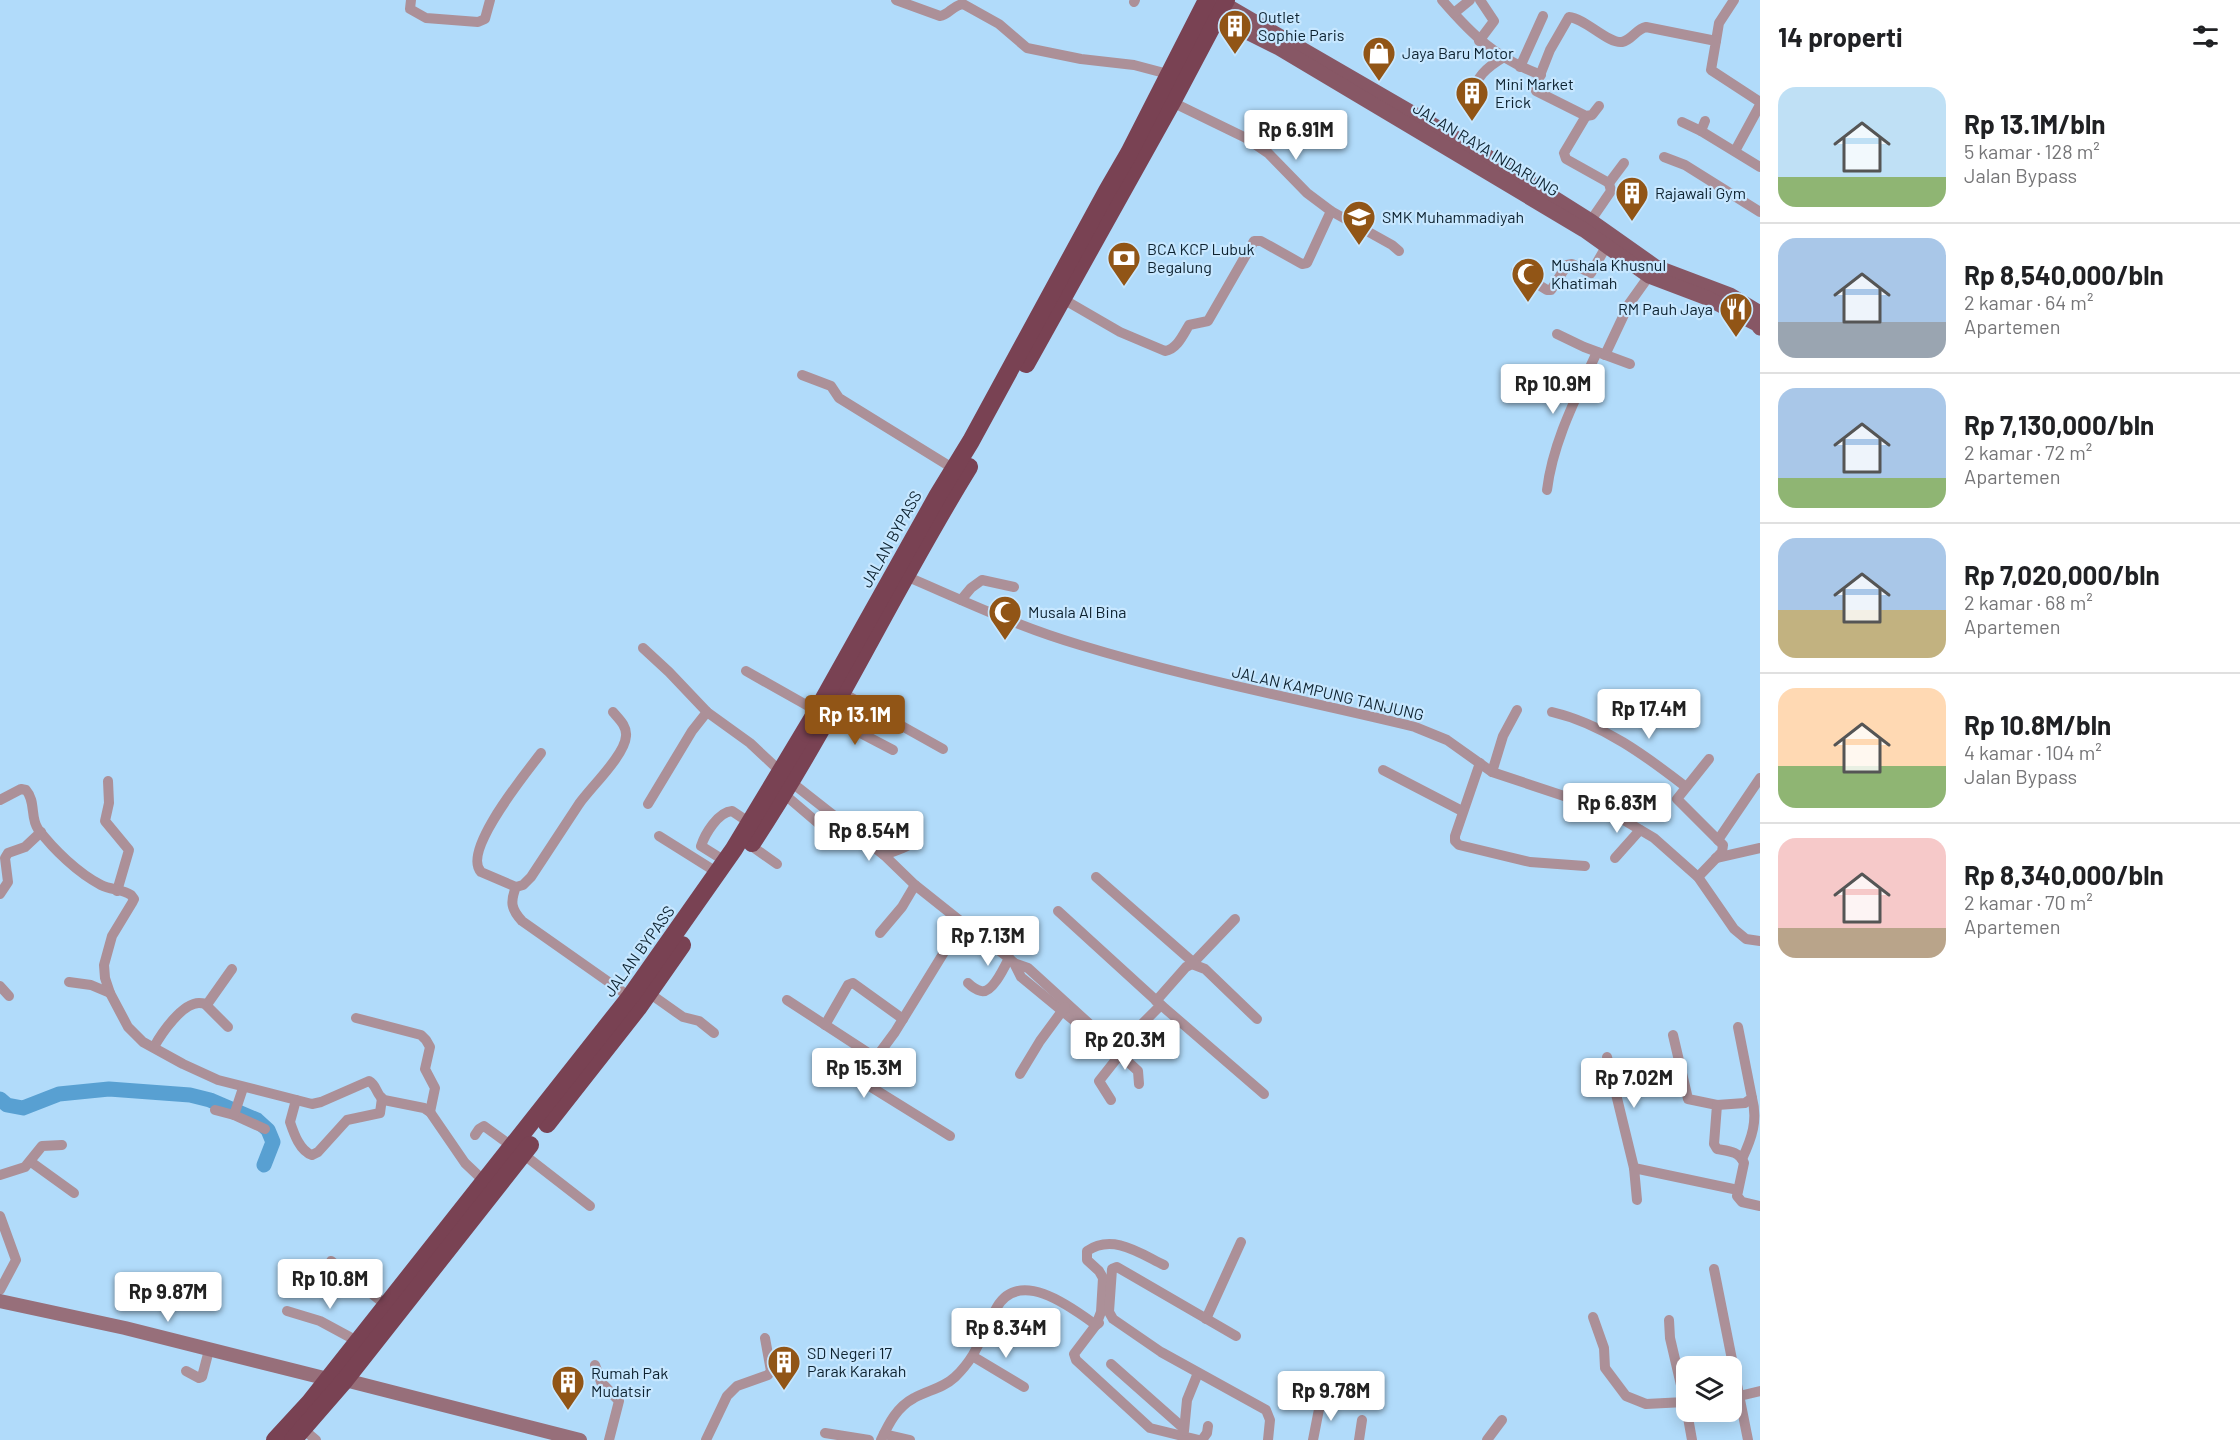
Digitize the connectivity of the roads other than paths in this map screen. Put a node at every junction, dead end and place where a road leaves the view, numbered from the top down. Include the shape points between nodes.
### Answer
1 (411, 0) edge
2 (490, 0) edge
3 (896, 0) edge
4 (1442, 0) edge
5 (1470, 0) edge
6 (1480, 0) edge
7 (1734, 0) edge
8 (1212, 4) edge
9 (1454, 14) junction
10 (1543, 16) dead end
11 (1479, 40) junction
12 (1716, 41) junction
13 (1503, 57) junction
14 (1520, 67) junction
15 (1168, 74) junction
16 (1541, 75) junction
17 (1470, 97) dead end
18 (1172, 102) junction
19 (1760, 104) edge
20 (1599, 106) dead end
21 (1586, 116) junction
22 (1682, 122) dead end
23 (1735, 151) junction
24 (1664, 157) dead end
25 (1624, 164) dead end
26 (1760, 167) edge
27 (1609, 183) junction
28 (1331, 211) junction
29 (1760, 212) edge
30 (1588, 226) junction
31 (1607, 245) junction
32 (1399, 252) dead end
33 (1516, 270) dead end
34 (1649, 276) junction
35 (1063, 299) junction
36 (1759, 322) edge
37 (1557, 334) dead end
38 (1601, 353) junction
39 (1630, 364) dead end
40 (802, 375) dead end
41 (954, 469) junction
42 (1547, 490) dead end
43 (908, 576) junction
44 (1014, 587) dead end
45 (962, 600) junction
46 (643, 648) dead end
47 (746, 670) dead end
48 (843, 693) junction
49 (1517, 710) dead end
50 (613, 712) dead end
51 (706, 712) junction
52 (1552, 712) dead end
53 (824, 714) junction
54 (943, 749) dead end
55 (893, 750) dead end
56 (541, 753) dead end
57 (1709, 759) dead end
58 (1480, 763) junction
59 (1383, 770) dead end
60 (1492, 772) junction
61 (1760, 778) edge
62 (108, 780) dead end
63 (786, 783) junction
64 (1686, 787) junction
65 (0, 800) edge
66 (648, 804) dead end
67 (1462, 811) junction
68 (750, 823) junction
69 (1640, 830) junction
70 (41, 832) junction
71 (832, 835) dead end
72 (918, 835) dead end
73 (659, 836) dead end
74 (1718, 840) junction
75 (750, 845) junction
76 (1760, 848) edge
77 (884, 855) junction
78 (1615, 858) dead end
79 (1715, 858) junction
80 (777, 864) dead end
81 (1585, 866) dead end
82 (722, 867) junction
83 (1096, 877) dead end
84 (1698, 877) junction
85 (915, 885) junction
86 (516, 887) junction
87 (117, 891) junction
88 (0, 894) edge
89 (1058, 911) dead end
90 (1235, 919) dead end
91 (962, 923) junction
92 (880, 933) dead end
93 (1760, 941) edge
94 (1011, 960) junction
95 (1193, 964) junction
96 (232, 969) dead end
97 (69, 982) dead end
98 (968, 983) dead end
99 (0, 986) edge
100 (110, 993) junction
101 (649, 993) junction
102 (9, 996) dead end
103 (630, 997) junction
104 (787, 1000) dead end
105 (1158, 1003) junction
106 (206, 1005) junction
107 (1065, 1007) junction
108 (356, 1018) dead end
109 (903, 1019) junction
110 (1257, 1019) dead end
111 (825, 1025) junction
112 (228, 1028) dead end
113 (1738, 1028) dead end
114 (714, 1033) dead end
115 (1673, 1035) dead end
116 (154, 1047) junction
117 (1118, 1053) junction
118 (1607, 1057) dead end
119 (876, 1058) junction
120 (1020, 1074) dead end
121 (1139, 1084) dead end
122 (243, 1088) junction
123 (1264, 1094) dead end
124 (382, 1098) junction
125 (296, 1100) junction
126 (1111, 1100) dead end
127 (556, 1102) junction
128 (1755, 1102) edge
129 (1717, 1105) junction
130 (215, 1110) dead end
131 (235, 1111) junction
132 (430, 1112) junction
133 (265, 1130) dead end
134 (476, 1135) dead end
135 (950, 1136) dead end
136 (62, 1145) dead end
137 (518, 1151) junction
138 (1742, 1158) junction
139 (31, 1162) junction
140 (1634, 1168) junction
141 (0, 1175) edge
142 (484, 1180) junction
143 (1738, 1190) junction
144 (74, 1194) dead end
145 (1637, 1200) dead end
146 (590, 1206) dead end
147 (1760, 1206) edge
148 (0, 1216) edge
149 (1241, 1242) dead end
150 (331, 1261) dead end
151 (1164, 1265) dead end
152 (1714, 1269) dead end
153 (0, 1290) edge
154 (0, 1301) edge
155 (386, 1305) junction
156 (287, 1311) dead end
157 (1111, 1316) junction
158 (1593, 1317) dead end
159 (1206, 1319) junction
160 (1669, 1320) dead end
161 (1096, 1325) junction
162 (1236, 1336) dead end
163 (765, 1338) dead end
164 (357, 1341) junction
165 (209, 1350) junction
166 (1728, 1356) edge
167 (974, 1357) junction
168 (1111, 1364) dead end
169 (1676, 1364) edge
170 (594, 1365) dead end
171 (186, 1371) dead end
172 (1198, 1373) junction
173 (336, 1379) junction
174 (1024, 1387) dead end
175 (1760, 1391) edge
176 (1742, 1395) edge
177 (1320, 1399) dead end
178 (1676, 1406) edge
179 (1362, 1420) dead end
180 (1502, 1420) dead end
181 (1742, 1420) edge
182 (1689, 1422) edge
183 (1208, 1426) dead end
184 (825, 1433) dead end
185 (1184, 1435) edge
186 (304, 1436) edge
187 (882, 1437) edge
188 (275, 1440) edge
189 (580, 1440) edge
190 (609, 1440) edge
191 (706, 1440) edge
192 (869, 1440) edge
193 (910, 1440) edge
194 (1200, 1440) edge
195 (1268, 1440) edge
196 (1313, 1440) edge
197 (1359, 1440) edge
198 (1487, 1440) edge
199 (1692, 1440) edge
200 (1748, 1440) edge

1 - 2 street via 410,9 426,18 478,22 485,19
3 - 15 street via 940,16 963,4 988,17 1022,45 1038,51
4 - 9 street
5 - 9 street
6 - 11 street via 1494,21
7 - 12 street via 1719,22
8 - 15 highway, JALAN BYPASS
8 - 18 highway
8 - 30 main road, JALAN RAYA INDARUNG
9 - 11 street
10 - 14 street
11 - 13 street
12 - 16 street via 1647,27 1621,42 1615,41 1571,16
12 - 19 street via 1711,70
13 - 14 street
13 - 17 street via 1476,80
14 - 16 street
15 - 41 highway, JALAN BYPASS via 1129,153
16 - 21 street via 1535,88 1538,94
18 - 28 street via 1233,131 1268,153 1307,193
18 - 35 highway
19 - 23 street
20 - 21 street
21 - 27 street via 1564,156
22 - 23 street via 1703,126
23 - 26 street
24 - 29 street via 1685,165
25 - 27 street
27 - 30 street via 1611,191
28 - 32 street
28 - 35 street via 1307,263 1254,241 1208,321 1189,325 1169,351 1120,332
30 - 31 main road, JALAN RAYA INDARUNG
30 - 36 main road, JALAN RAYA INDARUNG via 1656,267 1730,295
31 - 33 street via 1591,273 1567,265 1551,290
31 - 34 main road, JALAN RAYA INDARUNG
34 - 36 main road, JALAN RAYA INDARUNG
34 - 38 street
35 - 43 highway
37 - 38 street
38 - 39 street
38 - 42 street via 1569,415 1550,465
40 - 41 street via 831,386 839,398
41 - 53 highway, JALAN BYPASS
43 - 45 street, JALAN KAMPUNG TANJUNG
43 - 48 highway
44 - 45 street via 982,580
45 - 58 street, JALAN KAMPUNG TANJUNG via 1078,645 1213,682 1415,727 1447,740
46 - 51 street
47 - 53 street
48 - 53 highway
48 - 54 street
49 - 60 street via 1503,736
50 - 86 street via 626,732 618,754 531,877
51 - 63 street via 750,743
51 - 66 street
52 - 64 street via 1575,717 1642,753
53 - 55 street
53 - 63 highway
56 - 86 street via 493,821 476,859 481,872
57 - 64 street
58 - 60 street, JALAN KAMPUNG TANJUNG
58 - 67 street
59 - 67 street
60 - 69 street, JALAN KAMPUNG TANJUNG via 1595,803
61 - 74 street
62 - 87 street via 105,821 129,850
63 - 68 highway, JALAN BYPASS
63 - 71 street
63 - 75 highway
63 - 77 street
64 - 74 street via 1678,801
65 - 70 street via 26,790
67 - 81 street via 1455,836 1459,845 1530,862
68 - 82 highway, JALAN BYPASS
68 - 82 street via 732,811 717,819 701,846
69 - 78 street
69 - 84 street, JALAN KAMPUNG TANJUNG
70 - 87 street via 82,872
70 - 88 street via 26,847 8,853 8,882
72 - 77 street via 907,847
73 - 82 street
74 - 79 street via 1723,850
75 - 80 street
75 - 101 highway
76 - 79 street
77 - 85 street
79 - 84 street
82 - 103 highway, JALAN BYPASS
83 - 95 street
84 - 93 street, JALAN KAMPUNG TANJUNG via 1734,929 1746,939
85 - 91 street
85 - 92 street
86 - 103 street via 512,908 522,921
87 - 100 street via 127,892 134,899 106,952 105,978
89 - 105 street
90 - 95 street
91 - 94 street
91 - 109 street
94 - 98 street via 986,991
94 - 107 street via 1021,977
95 - 105 street via 1186,967
95 - 110 street via 1205,969
96 - 106 street
97 - 100 street
99 - 102 street
100 - 116 street via 128,1027
101 - 114 street
101 - 127 highway
103 - 127 highway, JALAN BYPASS
104 - 111 street
105 - 117 street
105 - 123 street
106 - 112 street
106 - 116 street via 199,1003 181,1012
107 - 117 street via 1111,1051
107 - 120 street
108 - 132 street via 421,1035 426,1040 430,1047 425,1069 435,1088
109 - 111 street via 853,983 848,985
109 - 119 street
111 - 119 street
113 - 128 street
115 - 129 street via 1688,1100
116 - 122 street via 183,1064
117 - 121 street via 1138,1071
117 - 126 street via 1099,1081
118 - 140 street
119 - 135 street via 864,1074 865,1083
122 - 125 street
122 - 131 street
124 - 125 street via 369,1081 321,1102
124 - 125 street via 380,1113 347,1120 312,1155 301,1146 290,1122
124 - 132 street
127 - 137 highway
128 - 129 street
128 - 138 street via 1755,1122
129 - 138 street via 1714,1144 1717,1149 1737,1153
130 - 131 street
131 - 133 street
132 - 142 street via 465,1163
134 - 137 street via 484,1126
136 - 139 street via 42,1146
137 - 142 highway
137 - 146 street
137 - 173 highway
138 - 143 street
139 - 141 street
139 - 144 street
140 - 143 street
140 - 145 street
142 - 155 highway
143 - 147 street via 1740,1201
148 - 153 street via 16,1260
149 - 159 street
150 - 155 street
151 - 161 street via 1123,1244 1088,1251 1087,1260 1103,1278 1101,1312
152 - 166 street
154 - 165 street
155 - 164 highway
156 - 164 street via 320,1321
157 - 159 street via 1110,1272 1117,1267
157 - 161 street
157 - 172 street
158 - 178 street via 1604,1348 1605,1368 1626,1396 1646,1404
159 - 162 street
160 - 169 street
161 - 167 street via 1075,1310 1026,1289 1004,1298
161 - 185 street via 1074,1352 1076,1360 1150,1428
163 - 191 street via 771,1371 736,1386 727,1396
164 - 173 highway
165 - 171 street via 202,1377
165 - 173 street
167 - 174 street
167 - 187 street via 954,1378 902,1407 890,1419
168 - 185 street via 1181,1426
170 - 190 street via 601,1382 619,1401
172 - 185 street via 1187,1400
172 - 195 street via 1266,1410 1270,1418
173 - 186 highway
173 - 188 highway
173 - 189 street
175 - 176 street
177 - 196 street
179 - 197 street
180 - 198 street
181 - 200 street
182 - 199 street
183 - 194 street
184 - 192 street
185 - 194 street
187 - 193 street

